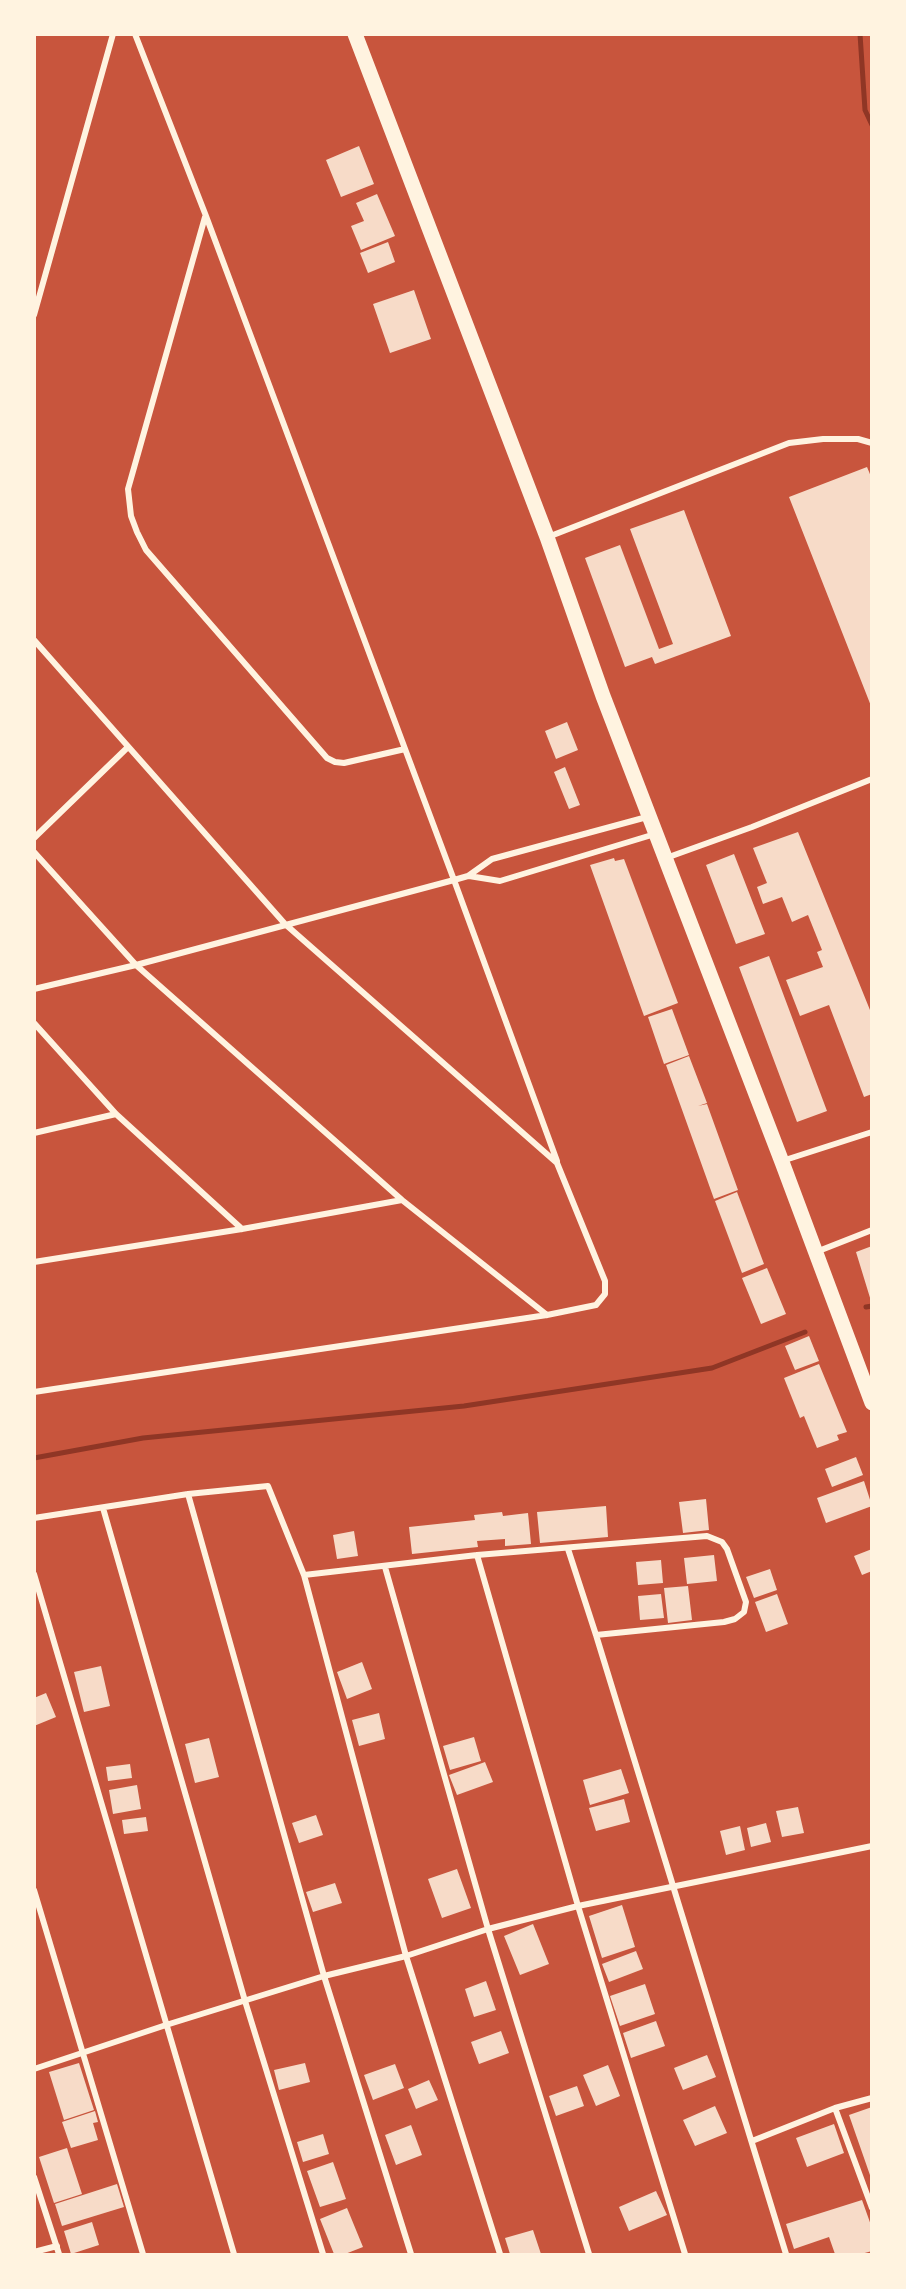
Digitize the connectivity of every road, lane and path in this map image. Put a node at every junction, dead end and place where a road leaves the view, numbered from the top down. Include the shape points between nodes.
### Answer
1 (113, 34) edge
2 (135, 34) edge
3 (355, 34) edge
4 (206, 216) junction
5 (34, 315) edge
6 (872, 443) edge
7 (547, 537) junction
8 (34, 640) edge
9 (128, 747) junction
10 (405, 749) junction
11 (872, 779) edge
12 (649, 816) junction
13 (656, 834) junction
14 (34, 838) edge
15 (34, 852) edge
16 (666, 858) junction
17 (468, 876) junction
18 (454, 880) junction
19 (285, 924) junction
20 (136, 966) junction
21 (34, 989) edge
22 (34, 1023) edge
23 (116, 1114) junction
24 (872, 1132) edge
25 (34, 1133) edge
26 (782, 1162) junction
27 (557, 1163) junction
28 (402, 1200) junction
29 (242, 1229) junction
30 (872, 1230) edge
31 (815, 1252) junction
32 (34, 1262) edge
33 (547, 1315) junction
34 (34, 1392) edge
35 (872, 1403) edge
36 (188, 1494) junction
37 (104, 1508) junction
38 (34, 1518) edge
39 (568, 1549) junction
40 (477, 1555) junction
41 (385, 1567) junction
42 (34, 1574) edge
43 (304, 1575) junction
44 (596, 1635) junction
45 (872, 1846) edge
46 (672, 1888) junction
47 (34, 1890) edge
48 (578, 1906) junction
49 (489, 1929) junction
50 (406, 1956) junction
51 (324, 1976) junction
52 (245, 2001) junction
53 (166, 2025) junction
54 (82, 2054) junction
55 (34, 2069) edge
56 (872, 2098) edge
57 (835, 2108) junction
58 (752, 2141) junction
59 (34, 2177) edge
60 (872, 2208) edge
61 (57, 2246) junction
62 (34, 2252) edge
63 (60, 2254) edge
64 (143, 2254) edge
65 (234, 2254) edge
66 (323, 2254) edge
67 (411, 2254) edge
68 (500, 2254) edge
69 (589, 2254) edge
70 (685, 2254) edge
71 (786, 2254) edge

1 - 5 street
2 - 4 street
3 - 7 highway
4 - 10 street
4 - 10 street via 128,489 131,516 146,550 327,758 344,763
6 - 7 street via 835,439 789,443
7 - 12 highway
8 - 9 street
9 - 14 street
9 - 19 street
10 - 18 street
11 - 16 street
12 - 13 highway
12 - 17 street via 492,859
13 - 16 highway
13 - 17 street via 500,881
15 - 20 street
16 - 26 highway
17 - 18 street
18 - 19 street
18 - 27 street
19 - 20 street
19 - 27 street
20 - 21 street
20 - 28 street
22 - 23 street
23 - 25 street
23 - 29 street
24 - 26 street
26 - 31 highway
27 - 33 street via 605,1281 605,1294 596,1305
28 - 29 street
28 - 33 street
29 - 32 street
30 - 31 street
31 - 35 highway
33 - 34 street
36 - 37 street
36 - 43 street via 268,1486
36 - 51 street
37 - 38 street
37 - 52 street
39 - 40 street
39 - 44 street
39 - 44 street via 716,1538 727,1549 744,1591 744,1612 724,1623
40 - 41 street
40 - 48 street
41 - 43 street
41 - 49 street
42 - 53 street
43 - 50 street
44 - 46 street
45 - 46 street
46 - 48 street
46 - 58 street
47 - 54 street
48 - 49 street
48 - 70 street
49 - 50 street
49 - 69 street
50 - 51 street
50 - 68 street
51 - 52 street
51 - 67 street
52 - 53 street
52 - 66 street
53 - 54 street
53 - 65 street
54 - 55 street
54 - 64 street
56 - 57 street
57 - 58 street
57 - 60 street
58 - 71 street
59 - 61 street
61 - 62 street
61 - 63 street

